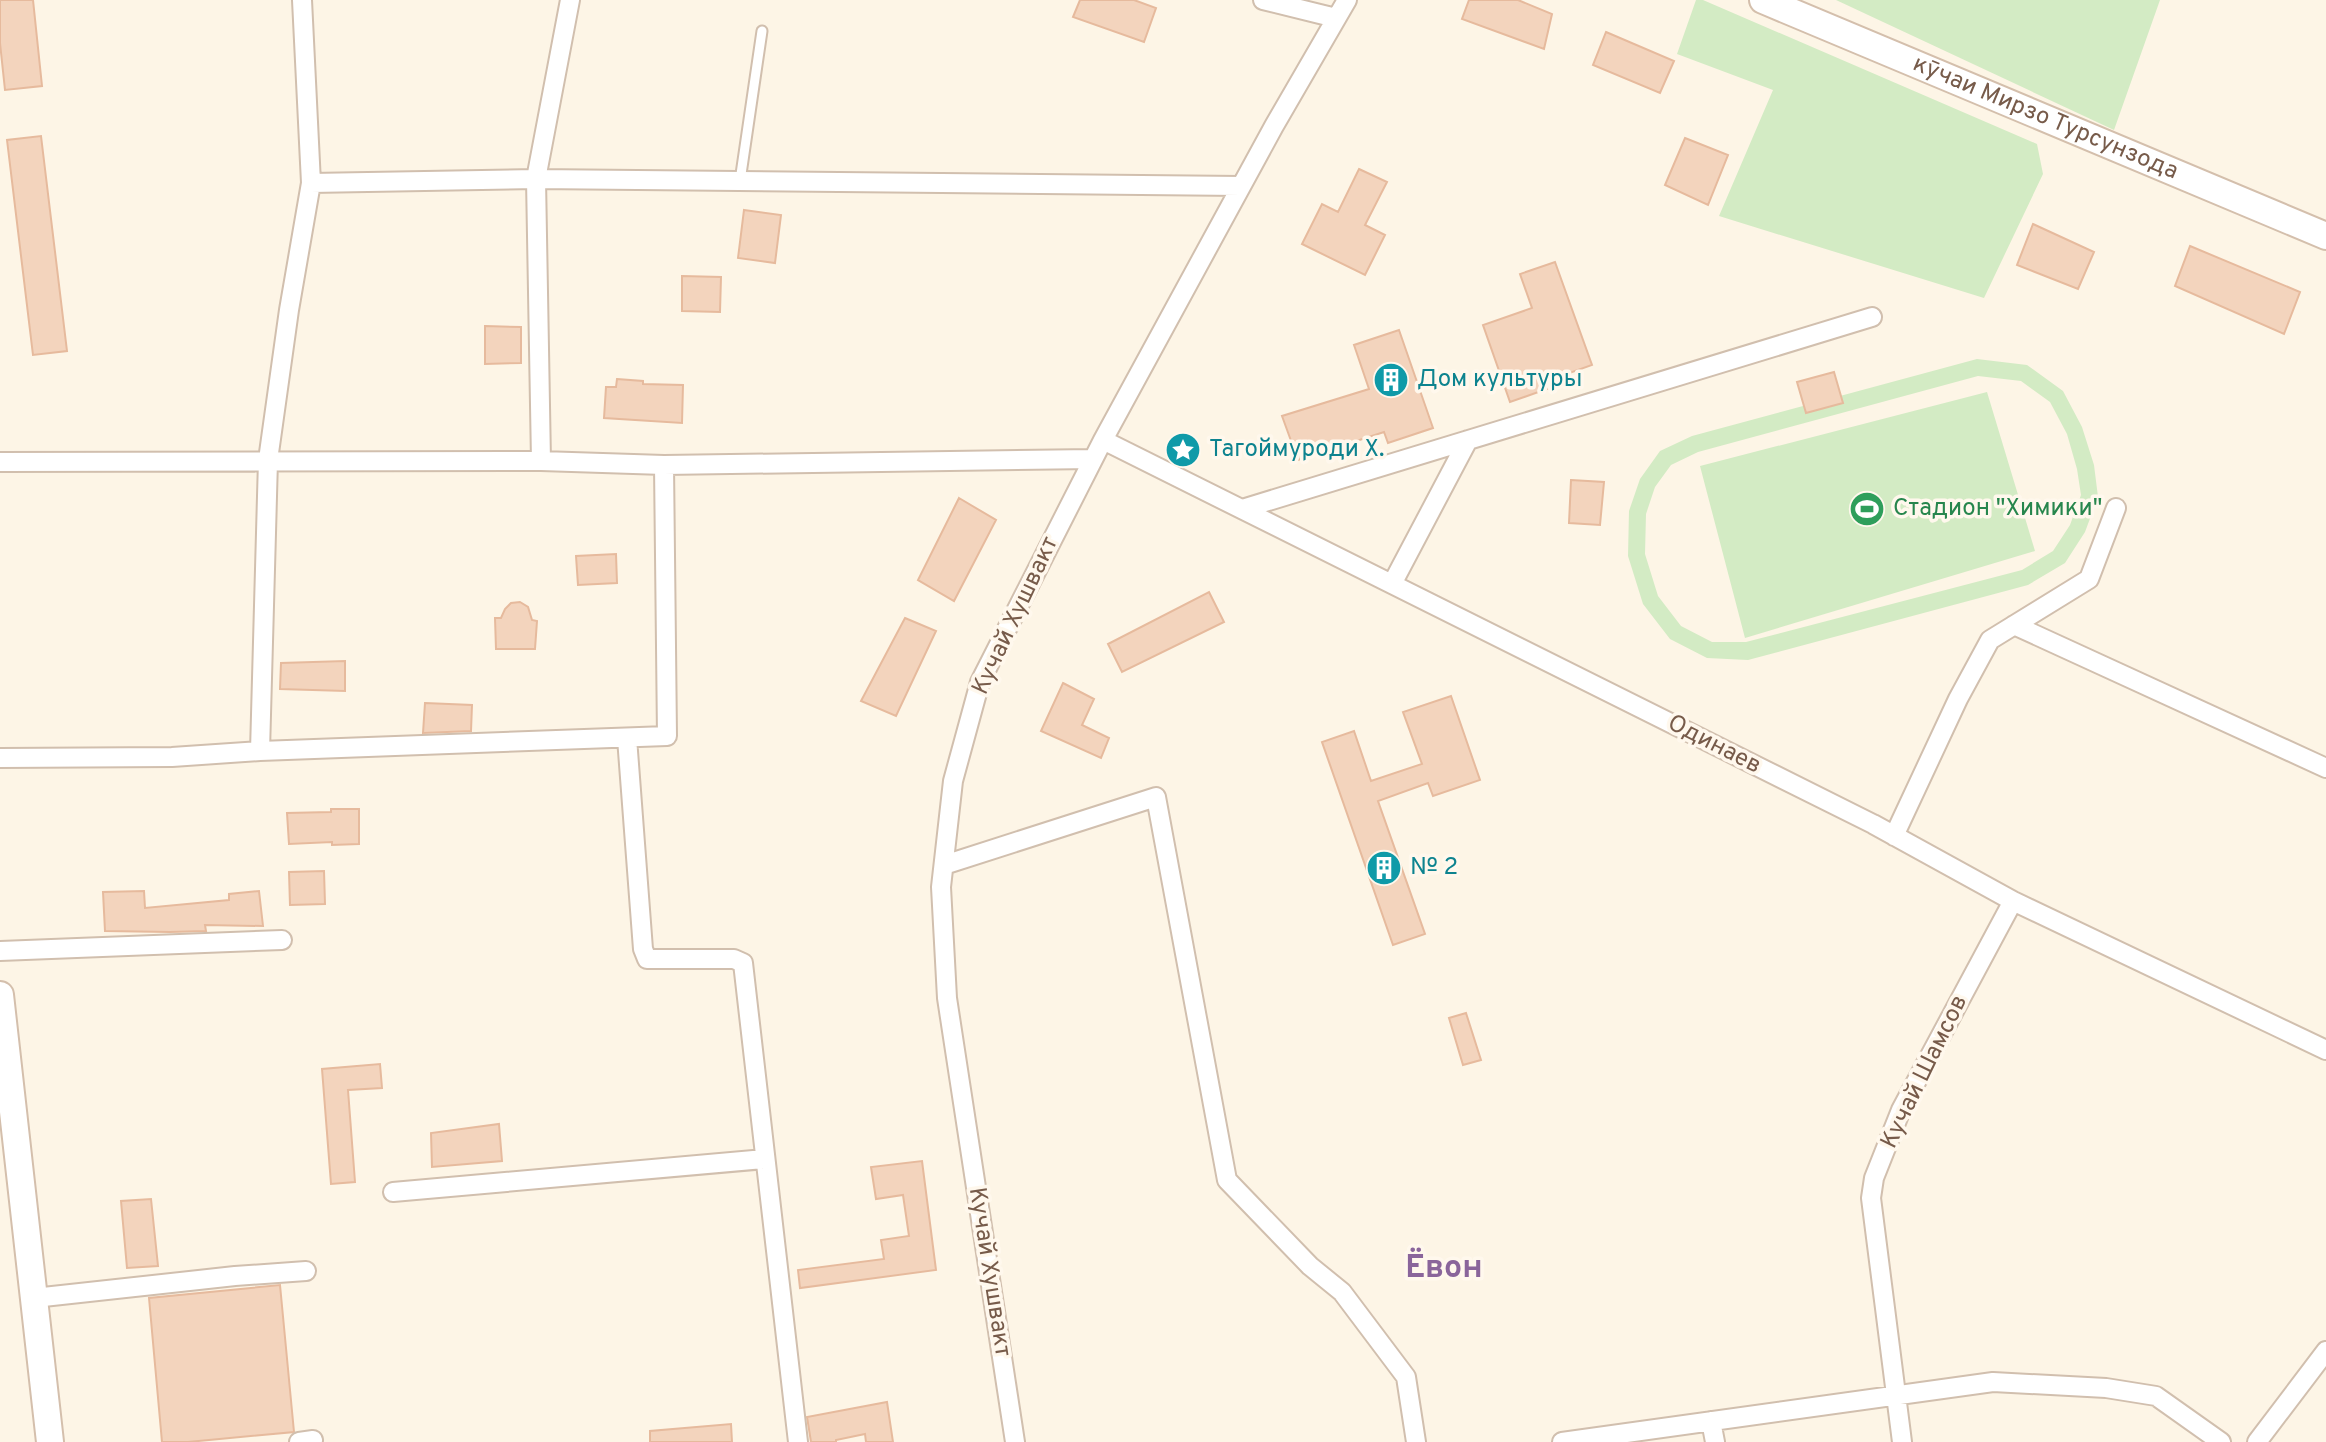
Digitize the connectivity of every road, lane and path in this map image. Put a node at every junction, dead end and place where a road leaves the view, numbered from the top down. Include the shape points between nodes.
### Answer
1 (302, 0) edge
2 (570, 0) edge
3 (1263, 0) edge
4 (1347, 0) edge
5 (1763, 0) edge
6 (1336, 18) junction
7 (762, 31) dead end
8 (536, 179) junction
9 (740, 181) junction
10 (311, 183) junction
11 (1241, 186) junction
12 (2326, 236) edge
13 (1872, 317) dead end
14 (1103, 440) junction
15 (1468, 440) junction
16 (1093, 459) junction
17 (268, 460) junction
18 (541, 461) junction
19 (0, 462) edge
20 (664, 465) junction
21 (2116, 508) dead end
22 (1242, 509) junction
23 (1392, 584) junction
24 (2014, 625) junction
25 (627, 738) junction
26 (260, 751) junction
27 (0, 758) edge
28 (2326, 768) edge
29 (1894, 836) junction
30 (944, 865) junction
31 (2013, 901) junction
32 (282, 940) dead end
33 (0, 951) edge
34 (0, 995) edge
35 (3, 1040) edge
36 (2326, 1050) edge
37 (8, 1138) edge
38 (765, 1159) junction
39 (393, 1192) dead end
40 (306, 1271) dead end
41 (34, 1298) junction
42 (2326, 1351) edge
43 (1896, 1395) junction
44 (1711, 1421) junction
45 (50, 1442) edge
46 (798, 1442) edge
47 (1015, 1442) edge
48 (1416, 1442) edge
49 (1562, 1442) edge
50 (1715, 1442) edge
51 (1902, 1442) edge
52 (2221, 1442) edge
53 (2257, 1442) edge

1 - 10 street
2 - 8 street
3 - 6 street
4 - 6 street, Кучай Хушвакт
5 - 12 street, кӯчаи Мирзо Турсунзода
6 - 11 street, Кучай Хушвакт
7 - 9 lane
8 - 9 street
8 - 10 street
8 - 18 street
9 - 11 street
10 - 17 street
11 - 14 street, Кучай Хушвакт
13 - 15 street
14 - 16 street, Кучай Хушвакт
14 - 22 street, Одинаев
15 - 22 street
15 - 23 street
16 - 20 street
16 - 30 street, Кучай Хушвакт via 980,682 953,781
17 - 18 street
17 - 19 street
17 - 26 street
18 - 20 street
20 - 25 street via 667,736
21 - 24 street via 2089,579
22 - 23 street, Одинаев
23 - 29 street, Одинаев
24 - 28 street
24 - 29 street via 1990,640
25 - 26 street
25 - 38 street via 643,949 647,959 743,963
26 - 27 street
29 - 31 street, Одинаев
30 - 47 street, Кучай Хушвакт via 947,998
30 - 48 street via 1156,797 1227,1180 1342,1292 1406,1377
31 - 36 street, Одинаев
31 - 43 street, Кучай Шамсов via 1901,1110 1874,1178 1871,1198
32 - 33 street
34 - 35 street
35 - 37 street
37 - 41 street
38 - 39 street
38 - 46 street
40 - 41 street
41 - 45 street
42 - 53 street
43 - 44 street
43 - 51 street, Кучай Шамсов
43 - 52 street via 1993,1382 2106,1388 2156,1396
44 - 49 street
44 - 50 street

